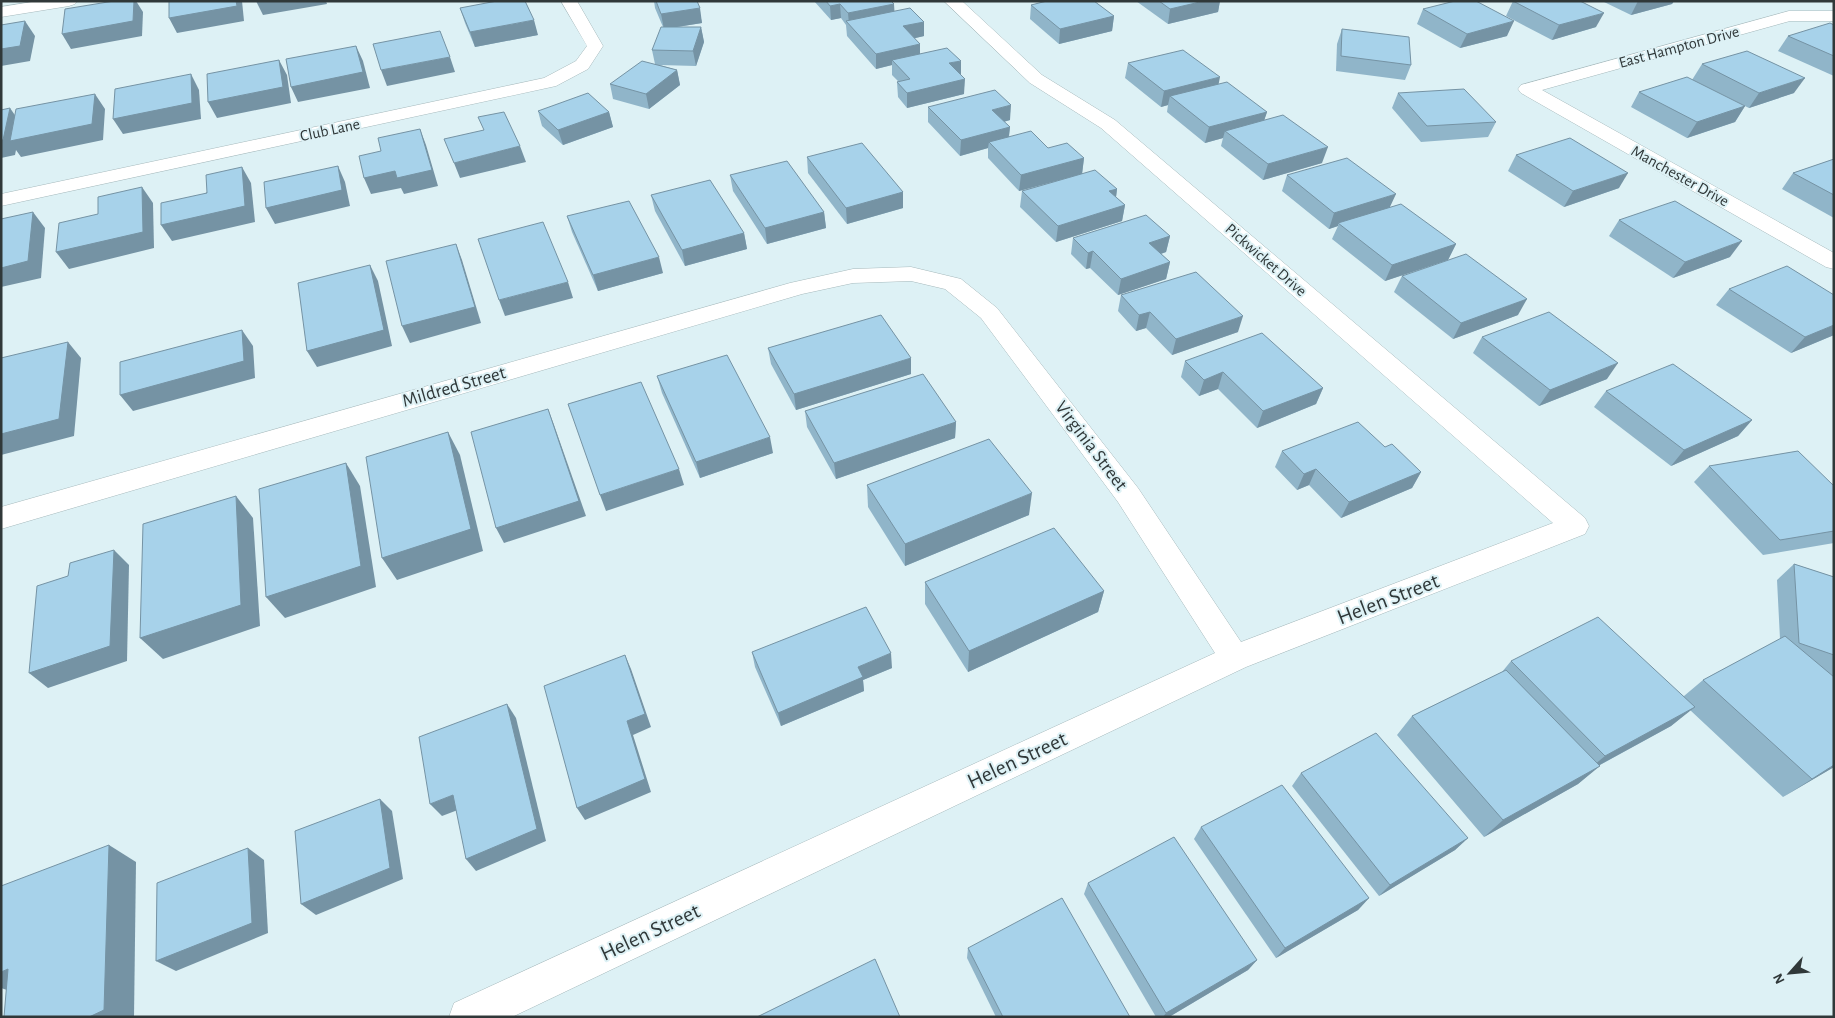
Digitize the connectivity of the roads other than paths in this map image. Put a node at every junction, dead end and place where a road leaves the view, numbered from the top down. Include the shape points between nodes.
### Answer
1 (69, 1) edge
2 (569, 1) edge
3 (962, 3) edge
4 (1, 12) edge
5 (1834, 16) edge
6 (1527, 89) joint
7 (1, 200) edge
8 (1834, 262) edge
9 (911, 274) joint
10 (1, 518) edge
11 (1574, 526) joint
12 (1235, 658) junction
13 (468, 1017) edge

1 - 4 street
2 - 7 street, Club Lane via 595,46 582,65 550,82
3 - 11 street, Pickwicket Drive via 1036,79 1108,124
5 - 6 street, East Hampton Drive via 1789,16
6 - 8 street, Manchester Drive
9 - 10 street, Mildred Street via 853,276 798,288
9 - 12 street, Virginia Street via 953,284 988,313 1128,496
11 - 12 street, Helen Street
12 - 13 street, Helen Street

